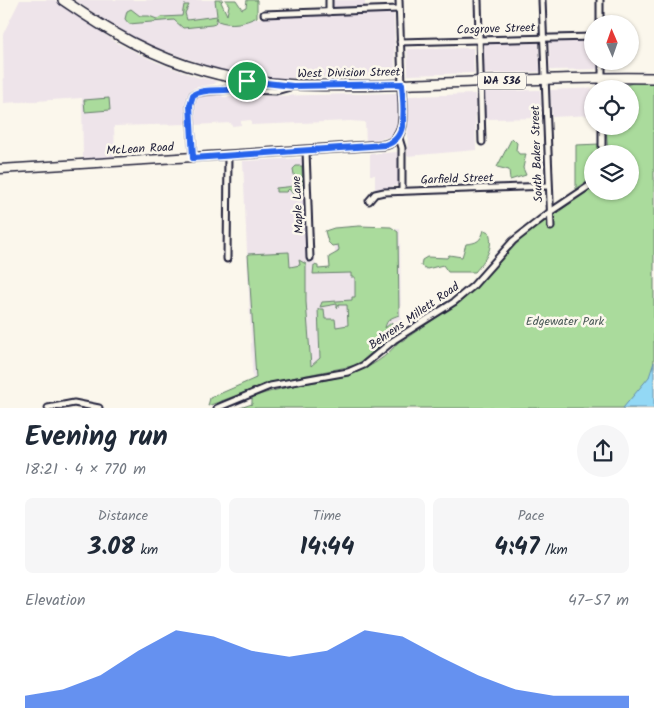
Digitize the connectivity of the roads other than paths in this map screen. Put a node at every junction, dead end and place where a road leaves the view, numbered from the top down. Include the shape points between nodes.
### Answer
1 (63, 0) edge
2 (329, 0) edge
3 (399, 0) edge
4 (478, 0) edge
5 (542, 0) edge
6 (600, 0) edge
7 (399, 9) junction
8 (329, 12) junction
9 (264, 14) dead end
10 (600, 15) edge
11 (584, 36) edge
12 (542, 38) junction
13 (478, 40) junction
14 (400, 42) junction
15 (602, 70) edge
16 (602, 78) junction
17 (654, 78) edge
18 (544, 80) junction
19 (247, 81) junction
20 (480, 82) junction
21 (402, 84) junction
22 (293, 86) junction
23 (231, 89) junction
24 (399, 138) junction
25 (482, 142) dead end
26 (306, 151) junction
27 (228, 155) junction
28 (193, 158) junction
29 (0, 169) edge
30 (548, 186) junction
31 (584, 189) edge
32 (402, 191) junction
33 (369, 201) dead end
34 (550, 212) junction
35 (551, 227) dead end
36 (310, 258) dead end
37 (227, 259) dead end
38 (48, 408) edge
39 (99, 408) edge
40 (217, 408) edge

1 - 19 main road, West Division Street / WA 536 via 118,36 154,54 206,72
2 - 8 street
3 - 7 street
4 - 13 street
5 - 12 street, South Baker Street
6 - 10 street
7 - 8 street
7 - 14 street
8 - 9 street
11 - 12 street, Cosgrove Street
12 - 13 street, Cosgrove Street
12 - 18 street, South Baker Street
13 - 14 street, Cosgrove Street
13 - 20 street
14 - 21 street
15 - 16 street
16 - 17 main road, West Division Street / WA 536
16 - 18 main road, West Division Street / WA 536
18 - 20 main road, West Division Street / WA 536
18 - 30 street, South Baker Street
19 - 22 main road, West Division Street / WA 536
19 - 23 street
20 - 21 main road, West Division Street / WA 536
20 - 25 street
21 - 22 main road, West Division Street / WA 536
21 - 24 street
22 - 23 street via 276,90
23 - 28 street via 201,91 191,99
24 - 26 street, McLean Road via 385,145
24 - 32 street
26 - 27 street, McLean Road
26 - 36 street, Maple Lane
27 - 28 street, McLean Road
27 - 37 street
28 - 29 street, McLean Road
30 - 32 street, Garfield Street
30 - 34 street, South Baker Street
31 - 34 street, Behrens Millett Road
32 - 33 street, Garfield Street via 378,193
34 - 35 street, South Baker Street
34 - 40 street, Behrens Millett Road via 513,241 473,286 454,302 394,340 364,365 348,372 270,386
38 - 39 street via 74,403

